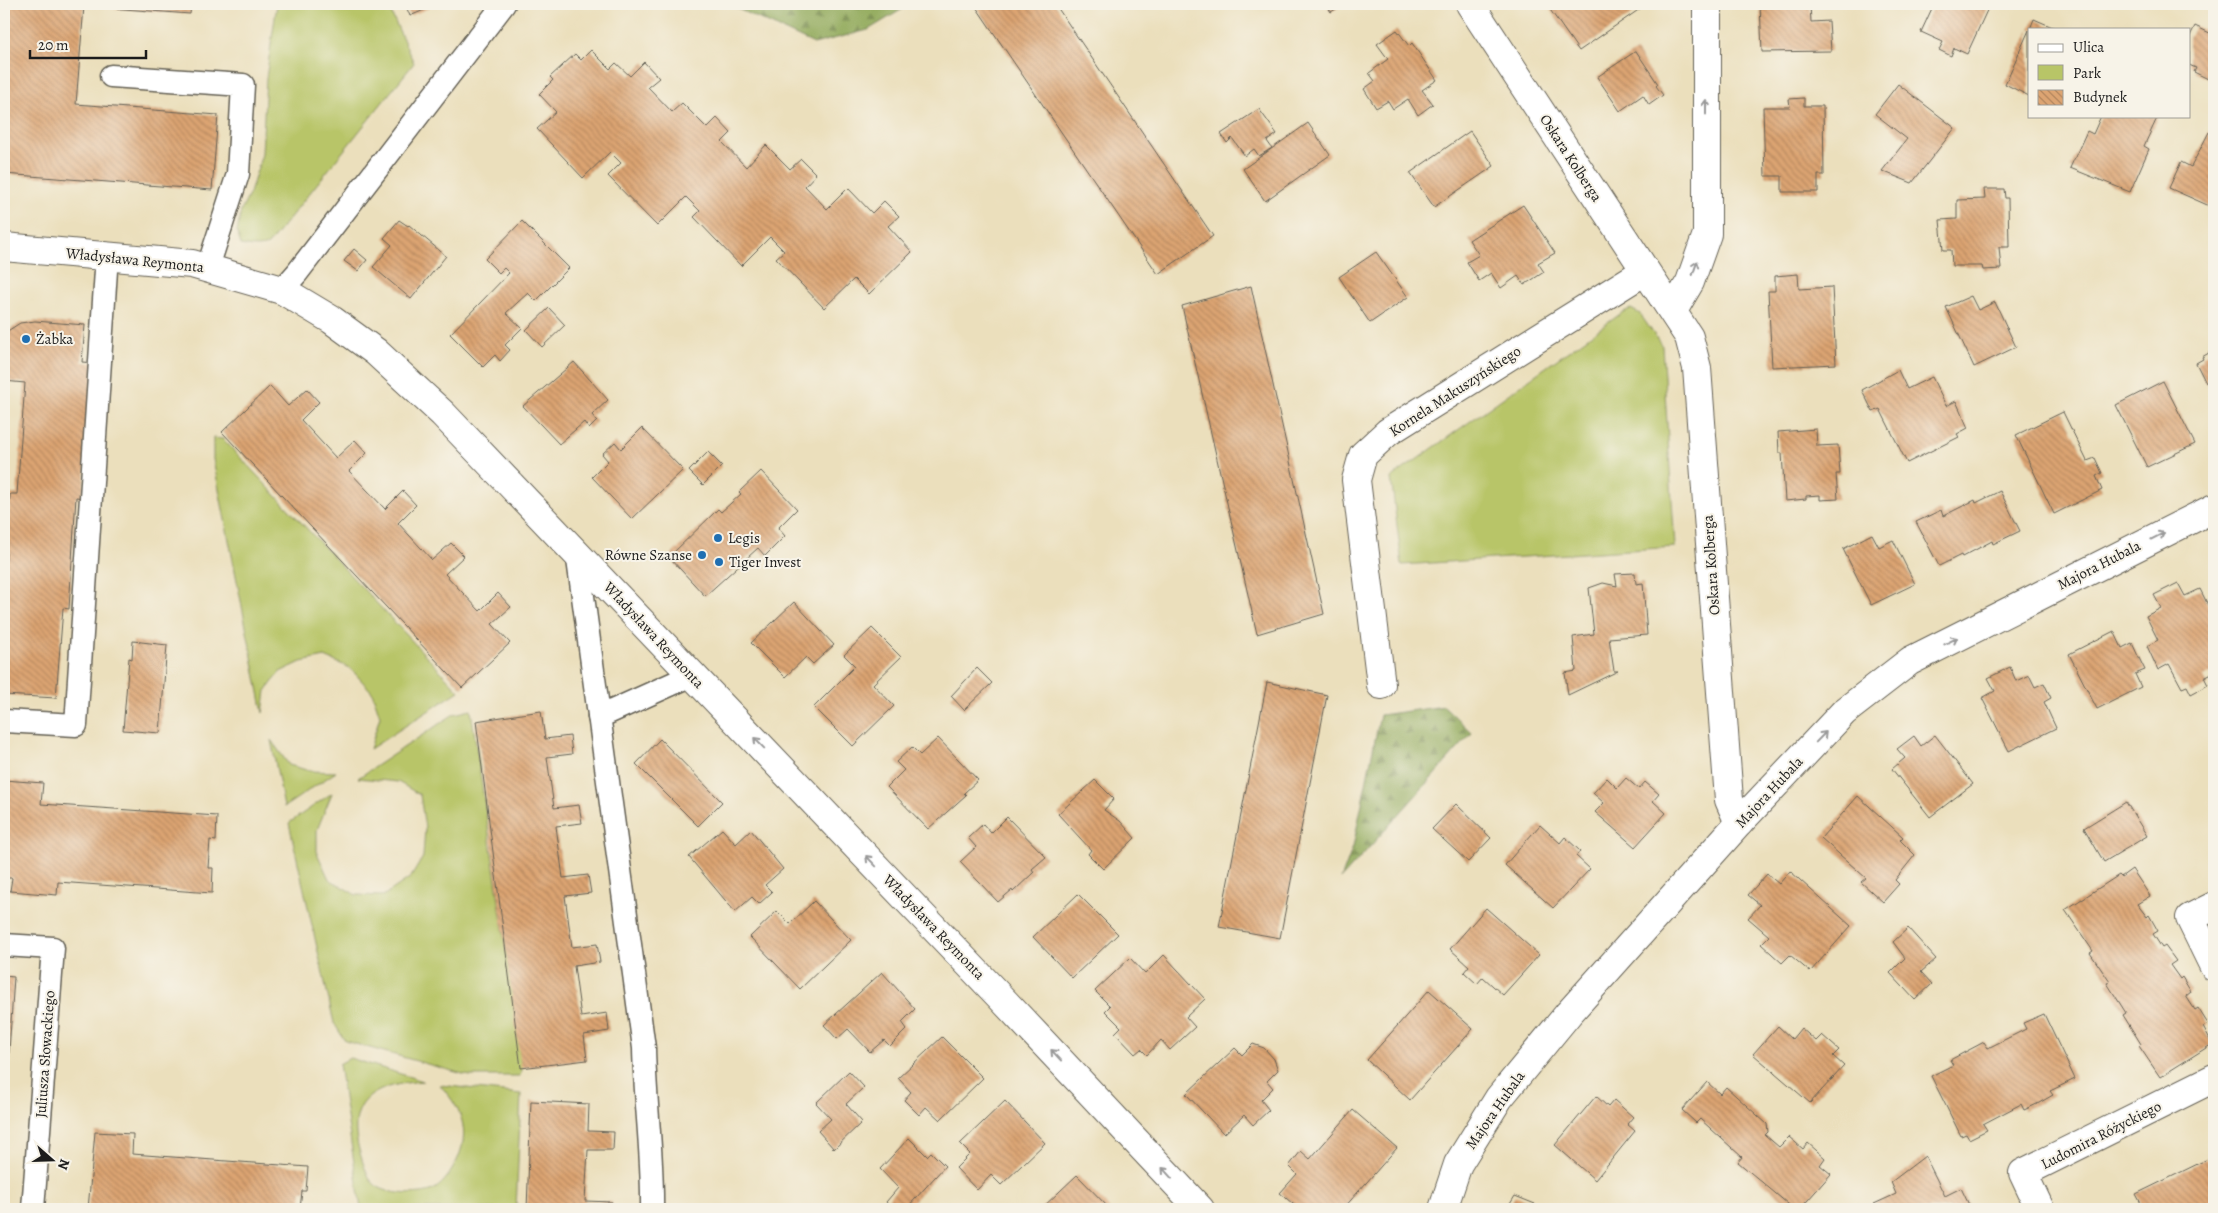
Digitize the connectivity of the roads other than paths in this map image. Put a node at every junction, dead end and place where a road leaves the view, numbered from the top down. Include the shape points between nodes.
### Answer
1 (504, 4) edge
2 (1470, 4) edge
3 (1707, 4) edge
4 (111, 76) dead end
5 (4, 247) edge
6 (107, 255) junction
7 (208, 267) junction
8 (1645, 271) junction
9 (282, 290) junction
10 (1673, 311) junction
11 (2214, 508) edge
12 (577, 552) junction
13 (692, 675) junction
14 (1381, 685) dead end
15 (599, 717) junction
16 (4, 721) edge
17 (1739, 823) junction
18 (2214, 906) edge
19 (4, 945) edge
20 (2214, 967) edge
21 (2214, 1078) edge
22 (33, 1209) edge
23 (652, 1209) edge
24 (1200, 1209) edge
25 (1443, 1209) edge
26 (2040, 1209) edge

1 - 9 lane
2 - 8 street, Oskara Kolberga
10 -> 3 street via 1690,282 1707,234
4 - 7 lane via 244,85 238,174
5 - 6 street, Władysława Reymonta
6 - 7 street, Władysława Reymonta
6 - 16 lane via 76,725
7 - 9 street, Władysława Reymonta
8 - 10 street, Oskara Kolberga
8 - 14 street, Kornela Makuszyńskiego via 1388,432 1363,456 1356,480
9 - 12 street, Władysława Reymonta via 376,352 443,414
10 - 17 street, Oskara Kolberga via 1689,337 1697,368 1729,800
17 -> 11 street, Majora Hubala via 1844,712 1910,661
12 - 13 street, Władysława Reymonta
12 - 15 lane
13 - 15 lane
24 -> 13 street, Władysława Reymonta
15 - 23 lane via 644,1048
17 - 25 street, Majora Hubala via 1569,1013 1499,1098 1458,1164
18 - 20 street via 2190,918
19 - 22 lane, Juliusza Słowackiego via 53,948
21 - 26 street, Ludomira Różyckiego via 2023,1173

